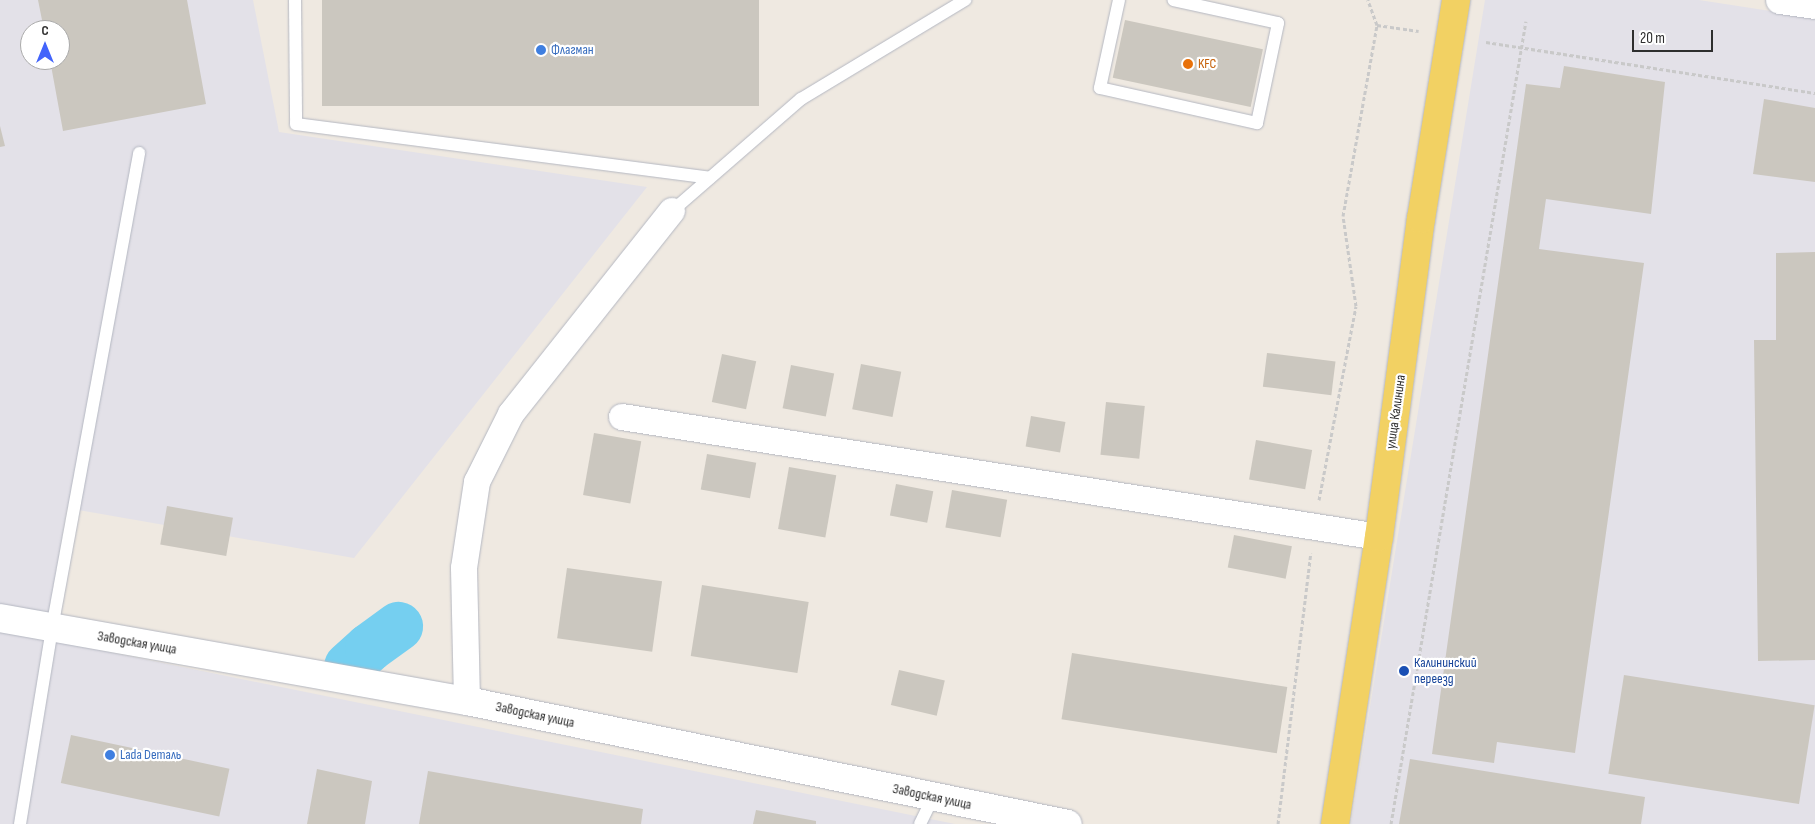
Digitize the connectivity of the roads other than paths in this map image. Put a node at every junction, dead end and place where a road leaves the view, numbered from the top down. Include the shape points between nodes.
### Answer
1 (295, 0) edge
2 (965, 0) edge
3 (1119, 0) edge
4 (1173, 0) edge
5 (1456, 0) edge
6 (1780, 0) edge
7 (1201, 3) edge
8 (1815, 5) edge
9 (139, 153) dead end
10 (709, 178) junction
11 (672, 211) joint
12 (622, 417) dead end
13 (1379, 537) junction
14 (0, 618) edge
15 (52, 628) junction
16 (467, 701) junction
17 (933, 797) junction
18 (1028, 821) edge
19 (20, 824) edge
20 (920, 824) edge
21 (1068, 824) edge
22 (1335, 824) edge

1 - 10 lane via 296,124
2 - 10 lane via 801,99
3 - 7 lane via 1100,88 1257,123 1278,23
4 - 7 lane
5 - 13 main road, улица Калинина via 1421,219
6 - 8 street
9 - 15 lane
10 - 11 lane
11 - 16 street via 511,414 477,482 464,568
12 - 13 street
13 - 22 main road, улица Калинина
14 - 15 street, Заводская улица
15 - 16 street, Заводская улица
15 - 19 lane
16 - 17 street, Заводская улица
17 - 18 street, Заводская улица
17 - 20 lane
18 - 21 street, Заводская улица

